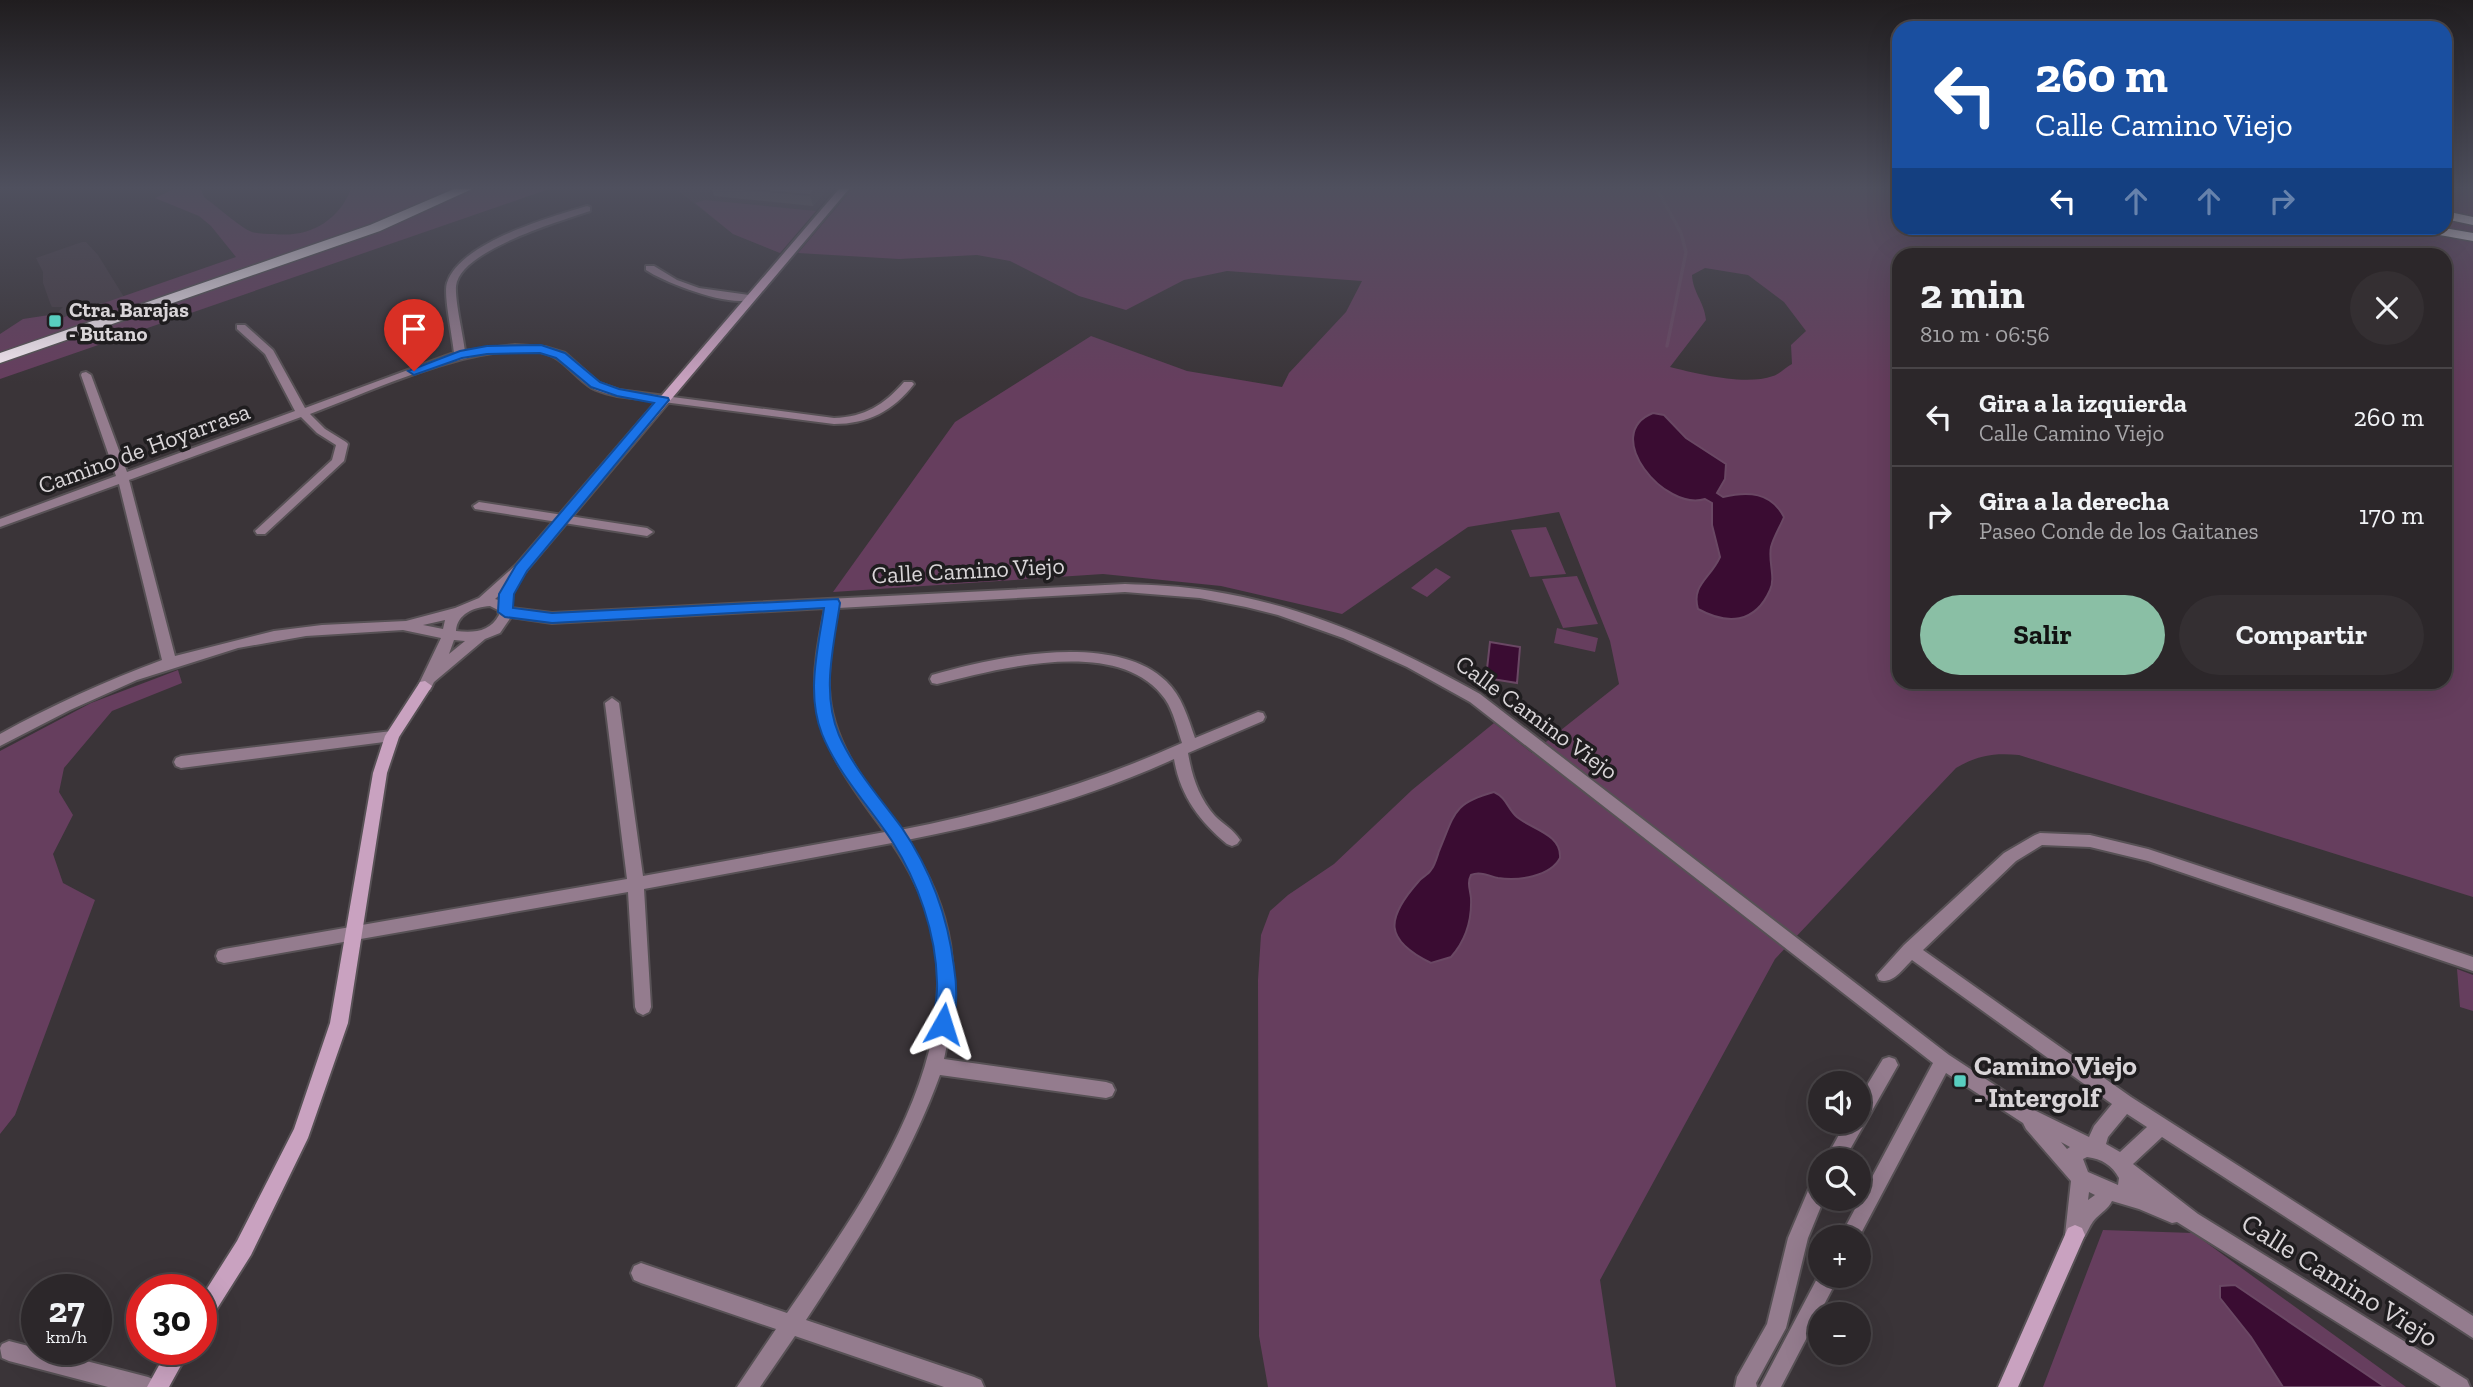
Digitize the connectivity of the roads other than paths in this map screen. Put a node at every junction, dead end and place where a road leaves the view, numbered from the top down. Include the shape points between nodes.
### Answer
1 (277, 254) edge
2 (302, 254) edge
3 (478, 254) edge
4 (788, 254) edge
5 (650, 268) dead end
6 (749, 298) junction
7 (241, 327) dead end
8 (0, 349) edge
9 (460, 355) junction
10 (0, 358) edge
11 (86, 375) dead end
12 (908, 384) dead end
13 (663, 400) junction
14 (301, 411) junction
15 (123, 478) junction
16 (479, 506) dead end
17 (563, 519) junction
18 (0, 523) edge
19 (261, 531) dead end
20 (647, 532) dead end
21 (521, 569) junction
22 (483, 602) junction
23 (832, 603) junction
24 (505, 610) junction
25 (459, 611) junction
26 (552, 618) junction
27 (403, 625) junction
28 (451, 634) junction
29 (487, 634) junction
30 (170, 663) junction
31 (937, 679) dead end
32 (425, 686) junction
33 (612, 703) dead end
34 (1258, 717) dead end
35 (392, 736) junction
36 (0, 741) edge
37 (1185, 748) junction
38 (181, 762) dead end
39 (898, 836) junction
40 (1232, 840) dead end
41 (636, 884) junction
42 (355, 933) junction
43 (1910, 950) junction
44 (224, 956) dead end
45 (2473, 964) edge
46 (1885, 975) dead end
47 (643, 1007) dead end
48 (1943, 1061) junction
49 (1889, 1065) dead end
50 (936, 1066) junction
51 (1106, 1090) dead end
52 (1871, 1096) edge
53 (2125, 1103) junction
54 (2024, 1114) junction
55 (2161, 1126) junction
56 (2092, 1148) junction
57 (2122, 1166) junction
58 (2078, 1175) junction
59 (2113, 1192) junction
60 (1809, 1211) edge
61 (2191, 1221) junction
62 (1855, 1225) edge
63 (2075, 1235) junction
64 (641, 1273) dead end
65 (1823, 1288) edge
66 (217, 1291) edge
67 (792, 1325) junction
68 (2473, 1328) edge
69 (9, 1351) dead end
70 (170, 1365) edge
71 (148, 1387) edge
72 (156, 1387) edge
73 (747, 1387) edge
74 (974, 1387) edge
75 (1747, 1387) edge
76 (1770, 1387) edge
77 (2008, 1387) edge
78 (2460, 1387) edge

1 - 8 highway
2 - 10 highway
3 - 9 street via 463,264 451,285
4 - 6 street
5 - 6 street via 687,288
6 - 13 street
7 - 14 street via 269,352
9 - 13 street, Camino de Hoyarrasa via 541,349 561,355 595,385
9 - 14 street, Camino de Hoyarrasa
11 - 15 street
12 - 13 street, Camino de Hoyarrasa via 886,409 854,421
13 - 17 street
14 - 15 street, Camino de Hoyarrasa
14 - 19 street via 342,444 338,461
15 - 18 street, Camino de Hoyarrasa
15 - 30 street
16 - 17 street
17 - 20 street
17 - 21 street
21 - 22 street
21 - 24 street via 507,594
22 - 24 street, Calle Camino Viejo via 494,602
22 - 25 street
23 - 26 street, Calle Camino Viejo
23 - 39 street via 822,673 822,701 830,733 848,767
23 - 48 street, Calle Camino Viejo via 1125,588 1210,595 1284,612 1356,636 1475,698
24 - 26 street, Calle Camino Viejo
24 - 29 street via 505,620
25 - 27 street
25 - 28 street via 450,623
26 - 29 street, Calle Camino Viejo
27 - 28 street
27 - 30 street via 276,636
28 - 29 street via 465,639
28 - 32 street
29 - 32 street via 454,657
30 - 36 street via 85,696
31 - 37 street via 1043,656 1082,656 1138,669 1165,689 1177,706
32 - 35 street
33 - 41 street
34 - 37 street
35 - 38 street
35 - 42 street via 380,773
37 - 39 street via 1060,799
37 - 40 street via 1188,786 1196,804 1207,820
39 - 41 street
39 - 50 street via 922,878 941,939 947,983
41 - 42 street
41 - 47 street
42 - 44 street
42 - 66 street via 339,1023 302,1132 244,1248
43 - 45 street via 2010,857 2040,839 2090,841 2148,855
43 - 46 street
43 - 53 street
48 - 54 street, Calle Camino Viejo
48 - 62 street
49 - 52 street
50 - 51 street
50 - 67 street via 922,1107 887,1177
53 - 55 street
53 - 56 street
54 - 56 street, Calle Camino Viejo
54 - 58 street, Calle Camino Viejo
55 - 57 street
55 - 68 street
56 - 57 street, Calle Camino Viejo
56 - 58 street via 2075,1153
57 - 59 street via 2128,1179 2126,1190
57 - 61 street, Calle Camino Viejo
58 - 59 street, Calle Camino Viejo
58 - 63 street
59 - 61 street, Calle Camino Viejo
59 - 63 street via 2087,1213
60 - 75 street via 1776,1328 1744,1384
61 - 78 street, Calle Camino Viejo
63 - 77 street
64 - 67 street
65 - 76 street
67 - 73 street
67 - 74 street
69 - 71 street
70 - 72 street

